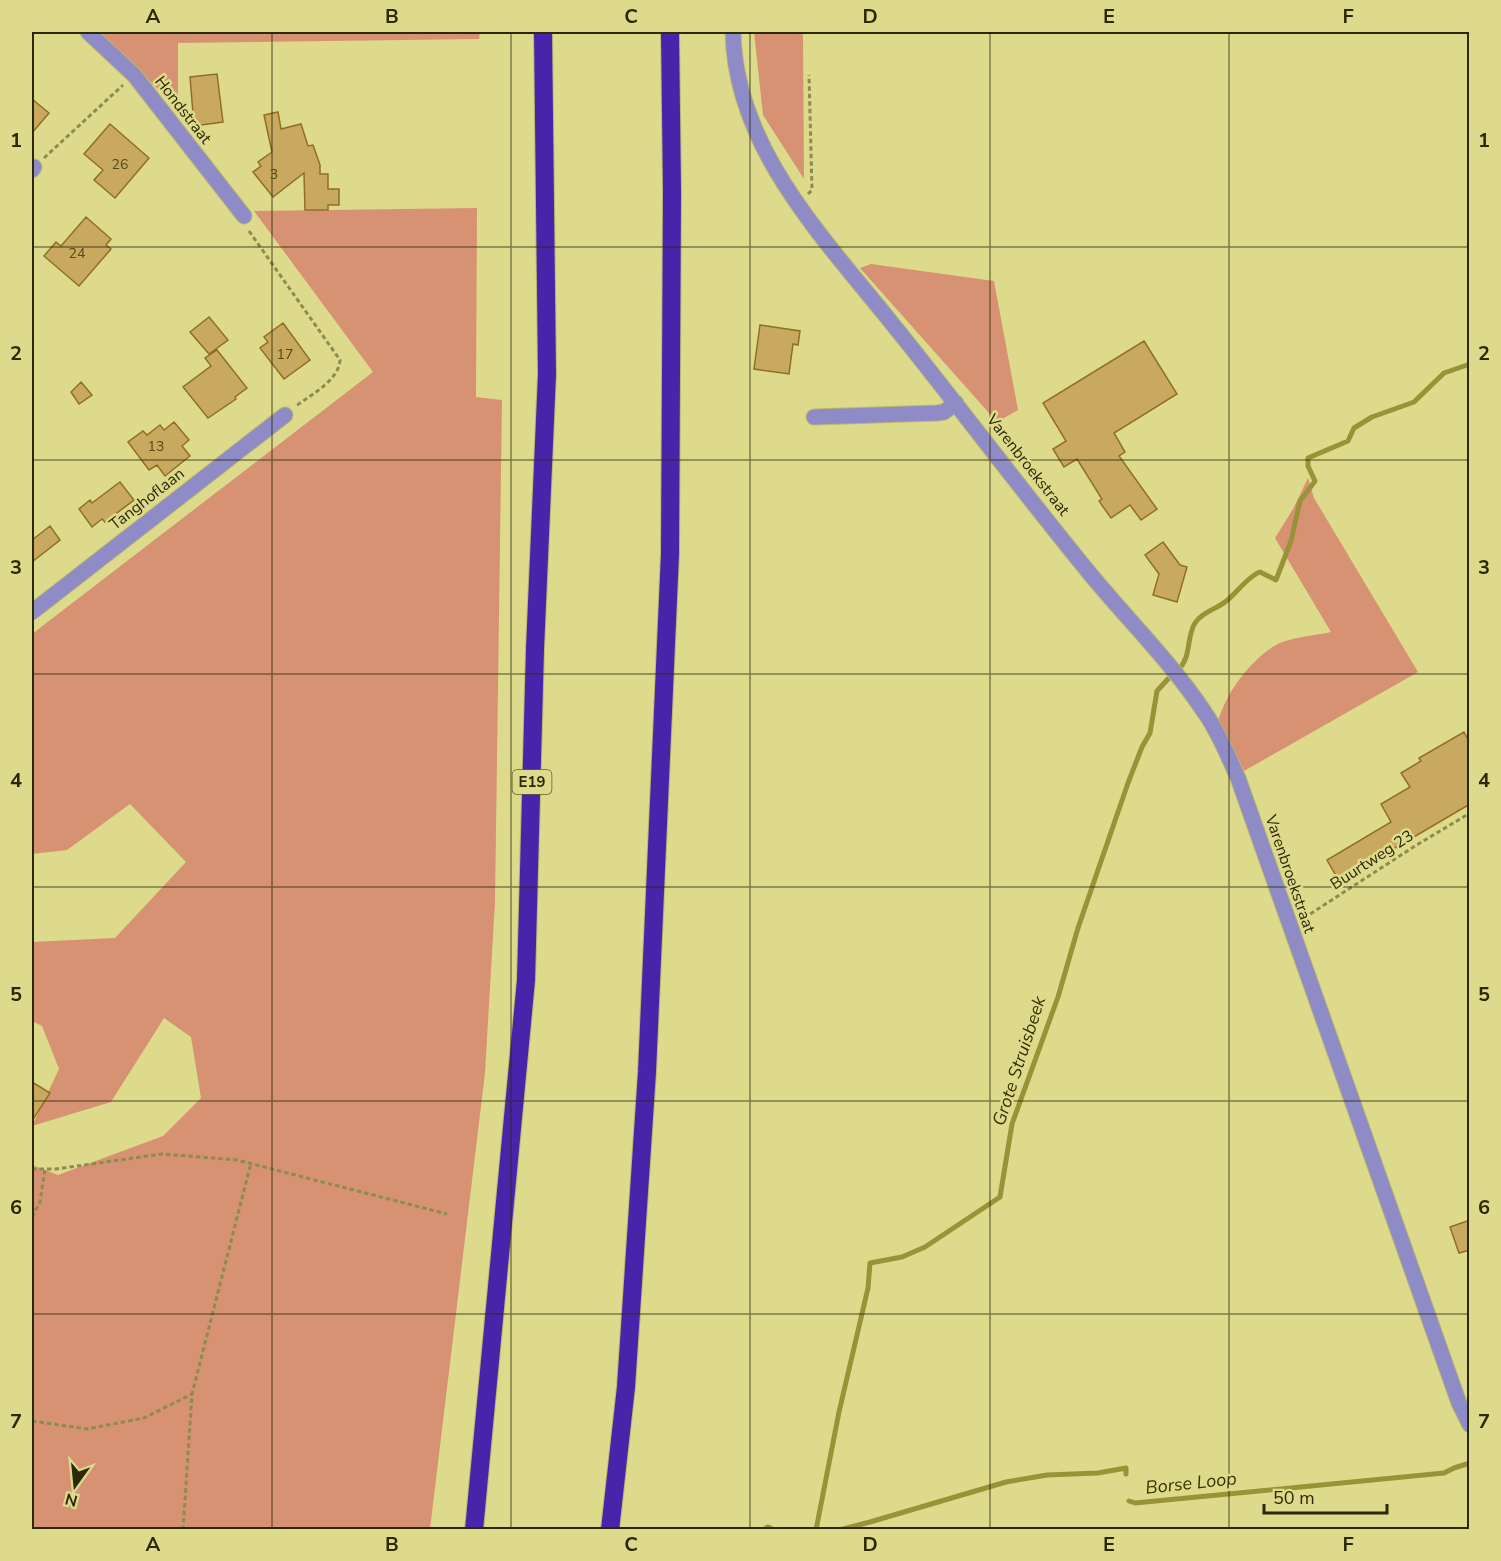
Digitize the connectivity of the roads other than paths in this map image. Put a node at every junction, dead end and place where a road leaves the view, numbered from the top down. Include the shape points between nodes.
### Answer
1 (88, 32) edge
2 (543, 32) edge
3 (670, 32) edge
4 (733, 32) edge
5 (244, 216) road end
6 (956, 403) junction
7 (285, 415) road end
8 (814, 417) dead end
9 (32, 612) edge
10 (1470, 1425) edge
11 (474, 1530) edge
12 (610, 1530) edge

1 - 5 street, Hondstraat via 134,75
2 - 11 highway, E19 via 547,374 526,980
3 - 12 highway via 670,554 647,1072 626,1387
4 - 6 street, Varenbroekstraat via 742,93 759,139 796,204
6 - 8 street via 937,413
6 - 10 street, Varenbroekstraat via 1091,576 1175,673 1223,743 1455,1394
7 - 9 street, Tanghoflaan

